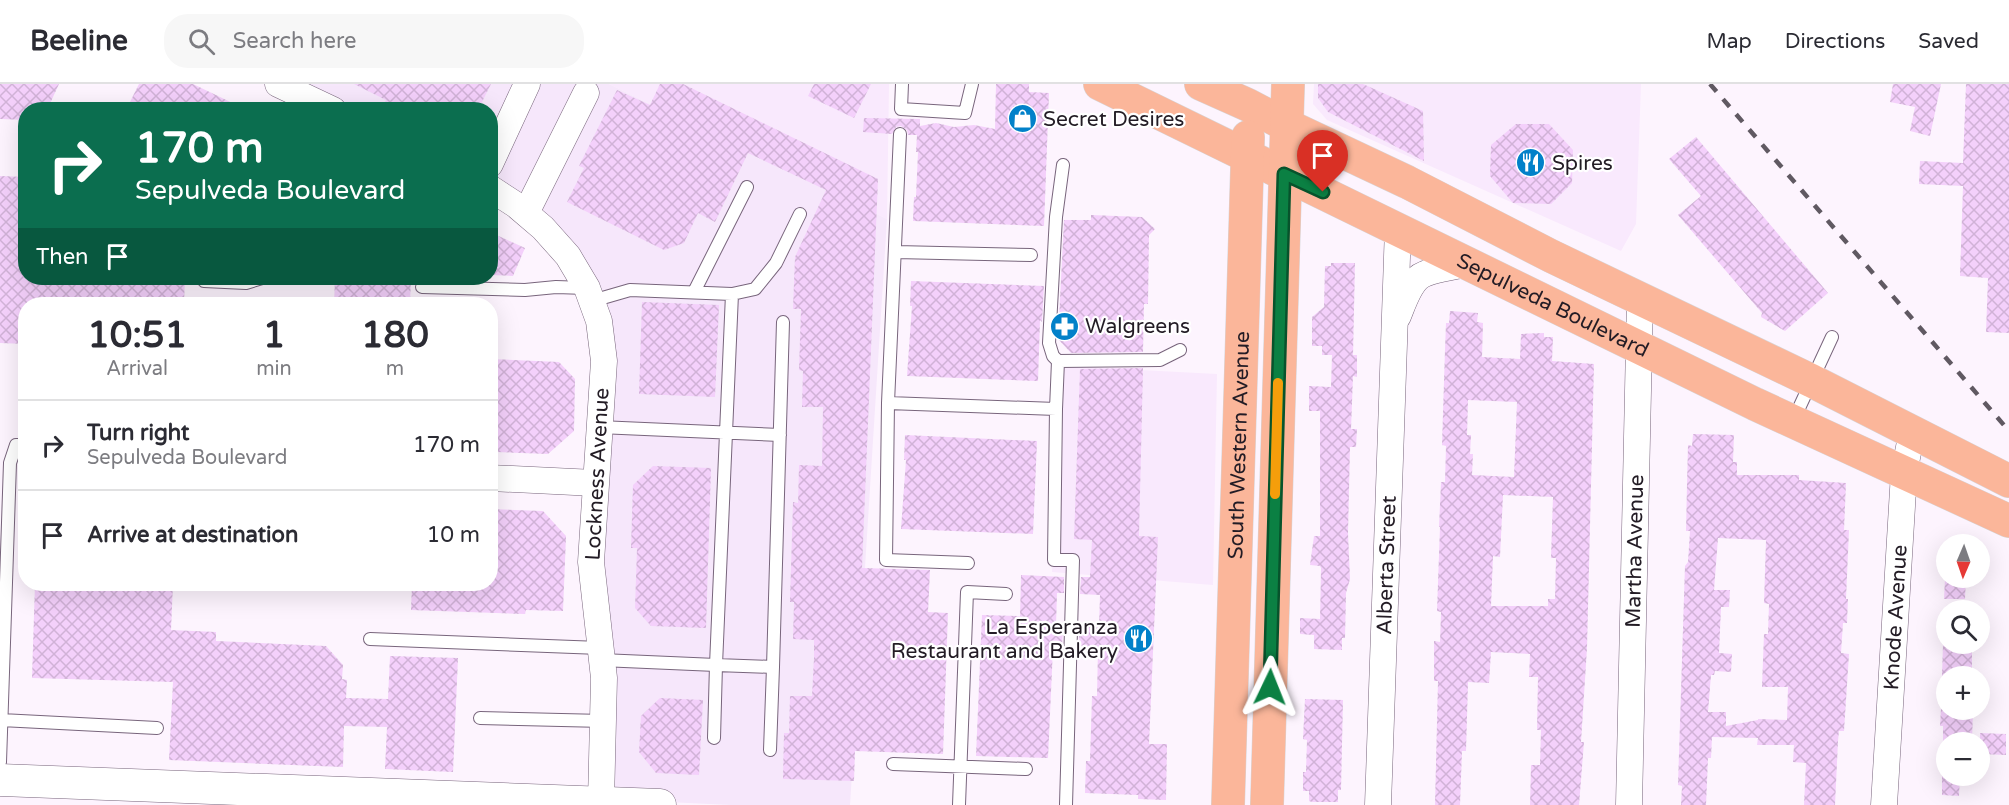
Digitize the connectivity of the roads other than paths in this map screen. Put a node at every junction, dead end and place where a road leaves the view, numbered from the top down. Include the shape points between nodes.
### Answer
1 (279, 84) edge
2 (527, 84) edge
3 (902, 84) edge
4 (972, 84) edge
5 (1100, 84) edge
6 (1201, 84) edge
7 (1288, 84) edge
8 (586, 93) dead end
9 (1249, 95) edge
10 (316, 102) edge
11 (1286, 125) junction
12 (900, 134) dead end
13 (498, 147) edge
14 (1247, 155) junction
15 (1064, 165) dead end
16 (1284, 174) junction
17 (747, 187) dead end
18 (498, 194) edge
19 (526, 213) junction
20 (800, 214) dead end
21 (1398, 228) junction
22 (896, 252) junction
23 (1031, 255) dead end
24 (1469, 264) junction
25 (422, 286) dead end
26 (694, 292) junction
27 (590, 294) junction
28 (732, 294) junction
29 (1640, 299) junction
30 (783, 322) dead end
31 (1394, 325) junction
32 (1832, 338) dead end
33 (1640, 347) junction
34 (1180, 350) dead end
35 (1058, 361) junction
36 (1812, 381) junction
37 (888, 403) junction
38 (1056, 409) junction
39 (1793, 422) junction
40 (599, 427) junction
41 (1912, 432) junction
42 (726, 433) junction
43 (780, 435) junction
44 (18, 445) edge
45 (1904, 473) junction
46 (498, 478) edge
47 (2009, 481) edge
48 (595, 483) junction
49 (2009, 521) edge
50 (968, 562) dead end
51 (1006, 594) dead end
52 (1233, 594) junction
53 (370, 639) dead end
54 (601, 654) junction
55 (716, 665) junction
56 (773, 667) junction
57 (1270, 709) junction
58 (480, 718) dead end
59 (2, 720) edge
60 (604, 721) junction
61 (157, 728) dead end
62 (714, 738) dead end
63 (770, 750) dead end
64 (0, 762) edge
65 (894, 764) dead end
66 (961, 766) junction
67 (1026, 769) dead end
68 (0, 780) edge
69 (361, 799) edge
70 (508, 802) edge
71 (601, 802) junction
72 (660, 805) edge
73 (959, 805) edge
74 (1066, 805) edge
75 (1228, 805) edge
76 (1267, 805) edge
77 (1378, 805) edge
78 (1629, 805) edge
79 (1884, 805) edge

1 - 10 street
2 - 13 street
3 - 4 lane via 901,114 965,113
5 - 14 main road, Sepulveda Boulevard
6 - 9 main road, Sepulveda Boulevard
7 - 11 main road, South Western Avenue
8 - 19 street
9 - 11 main road, Sepulveda Boulevard
9 - 14 main road, South Western Avenue
11 - 16 main road, South Western Avenue
11 - 29 main road, Sepulveda Boulevard
12 - 22 lane
14 - 16 main road, Sepulveda Boulevard
14 - 52 main road, South Western Avenue
15 - 35 lane via 1056,217 1049,343
16 - 21 main road, Sepulveda Boulevard
16 - 57 main road, South Western Avenue
17 - 26 lane
18 - 19 street, Lockness Avenue
19 - 27 street, Lockness Avenue via 567,256
20 - 28 lane via 776,263 755,289
21 - 24 main road, Sepulveda Boulevard
21 - 31 street, Alberta Street
22 - 23 lane
22 - 37 lane
24 - 31 street, Alberta Street via 1418,278
24 - 33 main road, Sepulveda Boulevard
25 - 27 lane via 525,291 556,287
26 - 27 lane via 630,290
26 - 28 lane
27 - 40 street, Lockness Avenue via 599,321 604,361
28 - 42 lane
29 - 33 street, Martha Avenue
29 - 36 main road, Sepulveda Boulevard
30 - 43 lane
31 - 77 street, Alberta Street
32 - 36 lane
33 - 39 main road, Sepulveda Boulevard
33 - 78 street, Martha Avenue
34 - 35 lane via 1160,360
35 - 38 lane
36 - 39 lane
36 - 41 main road, Sepulveda Boulevard
37 - 38 lane
37 - 50 lane via 886,560
38 - 74 lane via 1054,560 1073,560
39 - 45 main road, Sepulveda Boulevard
40 - 42 lane
40 - 48 street, Lockness Avenue
41 - 45 street, Knode Avenue
41 - 47 main road, Sepulveda Boulevard
42 - 43 lane
42 - 55 lane
43 - 56 lane
44 - 59 lane via 10,463
45 - 49 main road, Sepulveda Boulevard
45 - 79 street, Knode Avenue
46 - 48 street
48 - 54 street, Lockness Avenue via 591,562
51 - 66 lane via 967,592
52 - 57 main road via 1247,595 1254,605 1251,671 1259,696
52 - 75 main road, South Western Avenue
53 - 54 lane
54 - 55 lane
54 - 60 street, Lockness Avenue
55 - 56 lane
55 - 62 lane
56 - 63 lane
57 - 76 main road, South Western Avenue
58 - 60 lane
59 - 61 lane
59 - 64 lane
60 - 71 street, Lockness Avenue
65 - 66 lane
66 - 67 lane
66 - 73 lane
68 - 69 street
69 - 70 street
70 - 71 street
71 - 72 street

